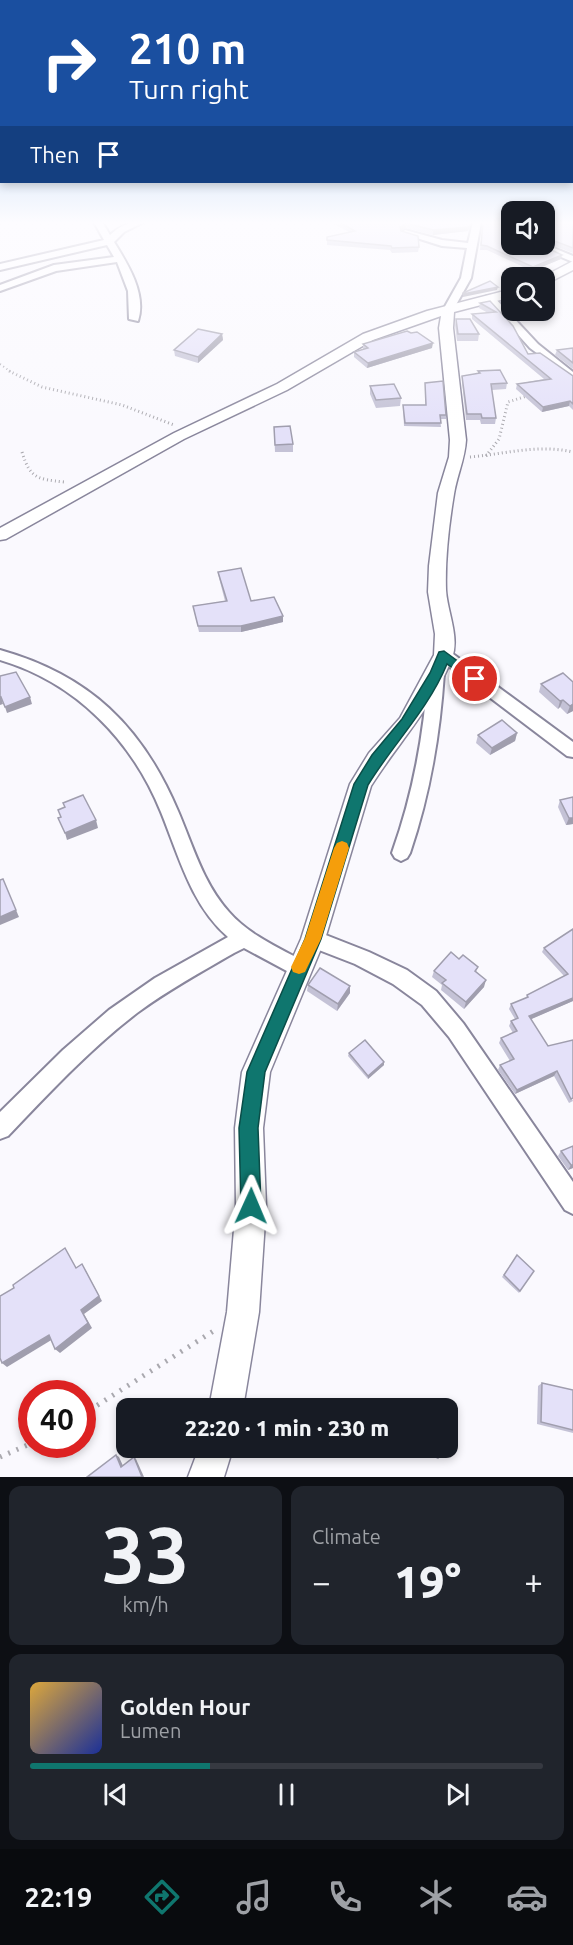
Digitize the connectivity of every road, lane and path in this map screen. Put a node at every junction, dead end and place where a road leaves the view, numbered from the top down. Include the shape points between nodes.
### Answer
1 (134, 291) edge
2 (459, 291) edge
3 (501, 296) edge
4 (490, 298) junction
5 (448, 310) junction
6 (134, 319) dead end
7 (0, 364) edge
8 (573, 377) edge
9 (531, 395) edge
10 (189, 432) junction
11 (22, 452) dead end
12 (573, 452) edge
13 (485, 456) junction
14 (457, 457) junction
15 (82, 490) junction
16 (0, 535) edge
17 (0, 655) edge
18 (440, 664) junction
19 (573, 751) edge
20 (401, 853) dead end
21 (244, 938) junction
22 (313, 939) junction
23 (298, 968) junction
24 (0, 1128) edge
25 (573, 1202) edge
26 (243, 1312) junction
27 (228, 1398) edge
28 (96, 1406) edge
29 (18, 1449) edge
30 (0, 1457) edge
31 (213, 1458) edge
32 (207, 1477) edge

1 - 6 street
2 - 5 street
3 - 4 street
4 - 5 street
4 - 8 street via 534,346
5 - 10 street via 368,337 282,387
5 - 14 street via 446,328 458,427
7 - 10 path via 36,384 124,406
9 - 13 path via 508,402 499,439
10 - 15 street
11 - 15 path via 28,472 34,477 67,482
12 - 13 path via 544,447
13 - 14 path
14 - 18 street via 446,494 438,566 437,592 444,634
15 - 16 street
17 - 21 street via 56,675 86,696 126,734 163,796 187,860 207,898 223,920
18 - 19 street
18 - 20 street via 420,799
18 - 22 street via 407,723 376,759 361,784
21 - 23 street
21 - 24 street via 187,969 116,1017
22 - 23 street
22 - 25 street via 400,977 429,998 456,1030
23 - 26 street via 256,1072 251,1099 251,1206
26 - 27 street
26 - 28 path
29 - 30 path
31 - 32 street

